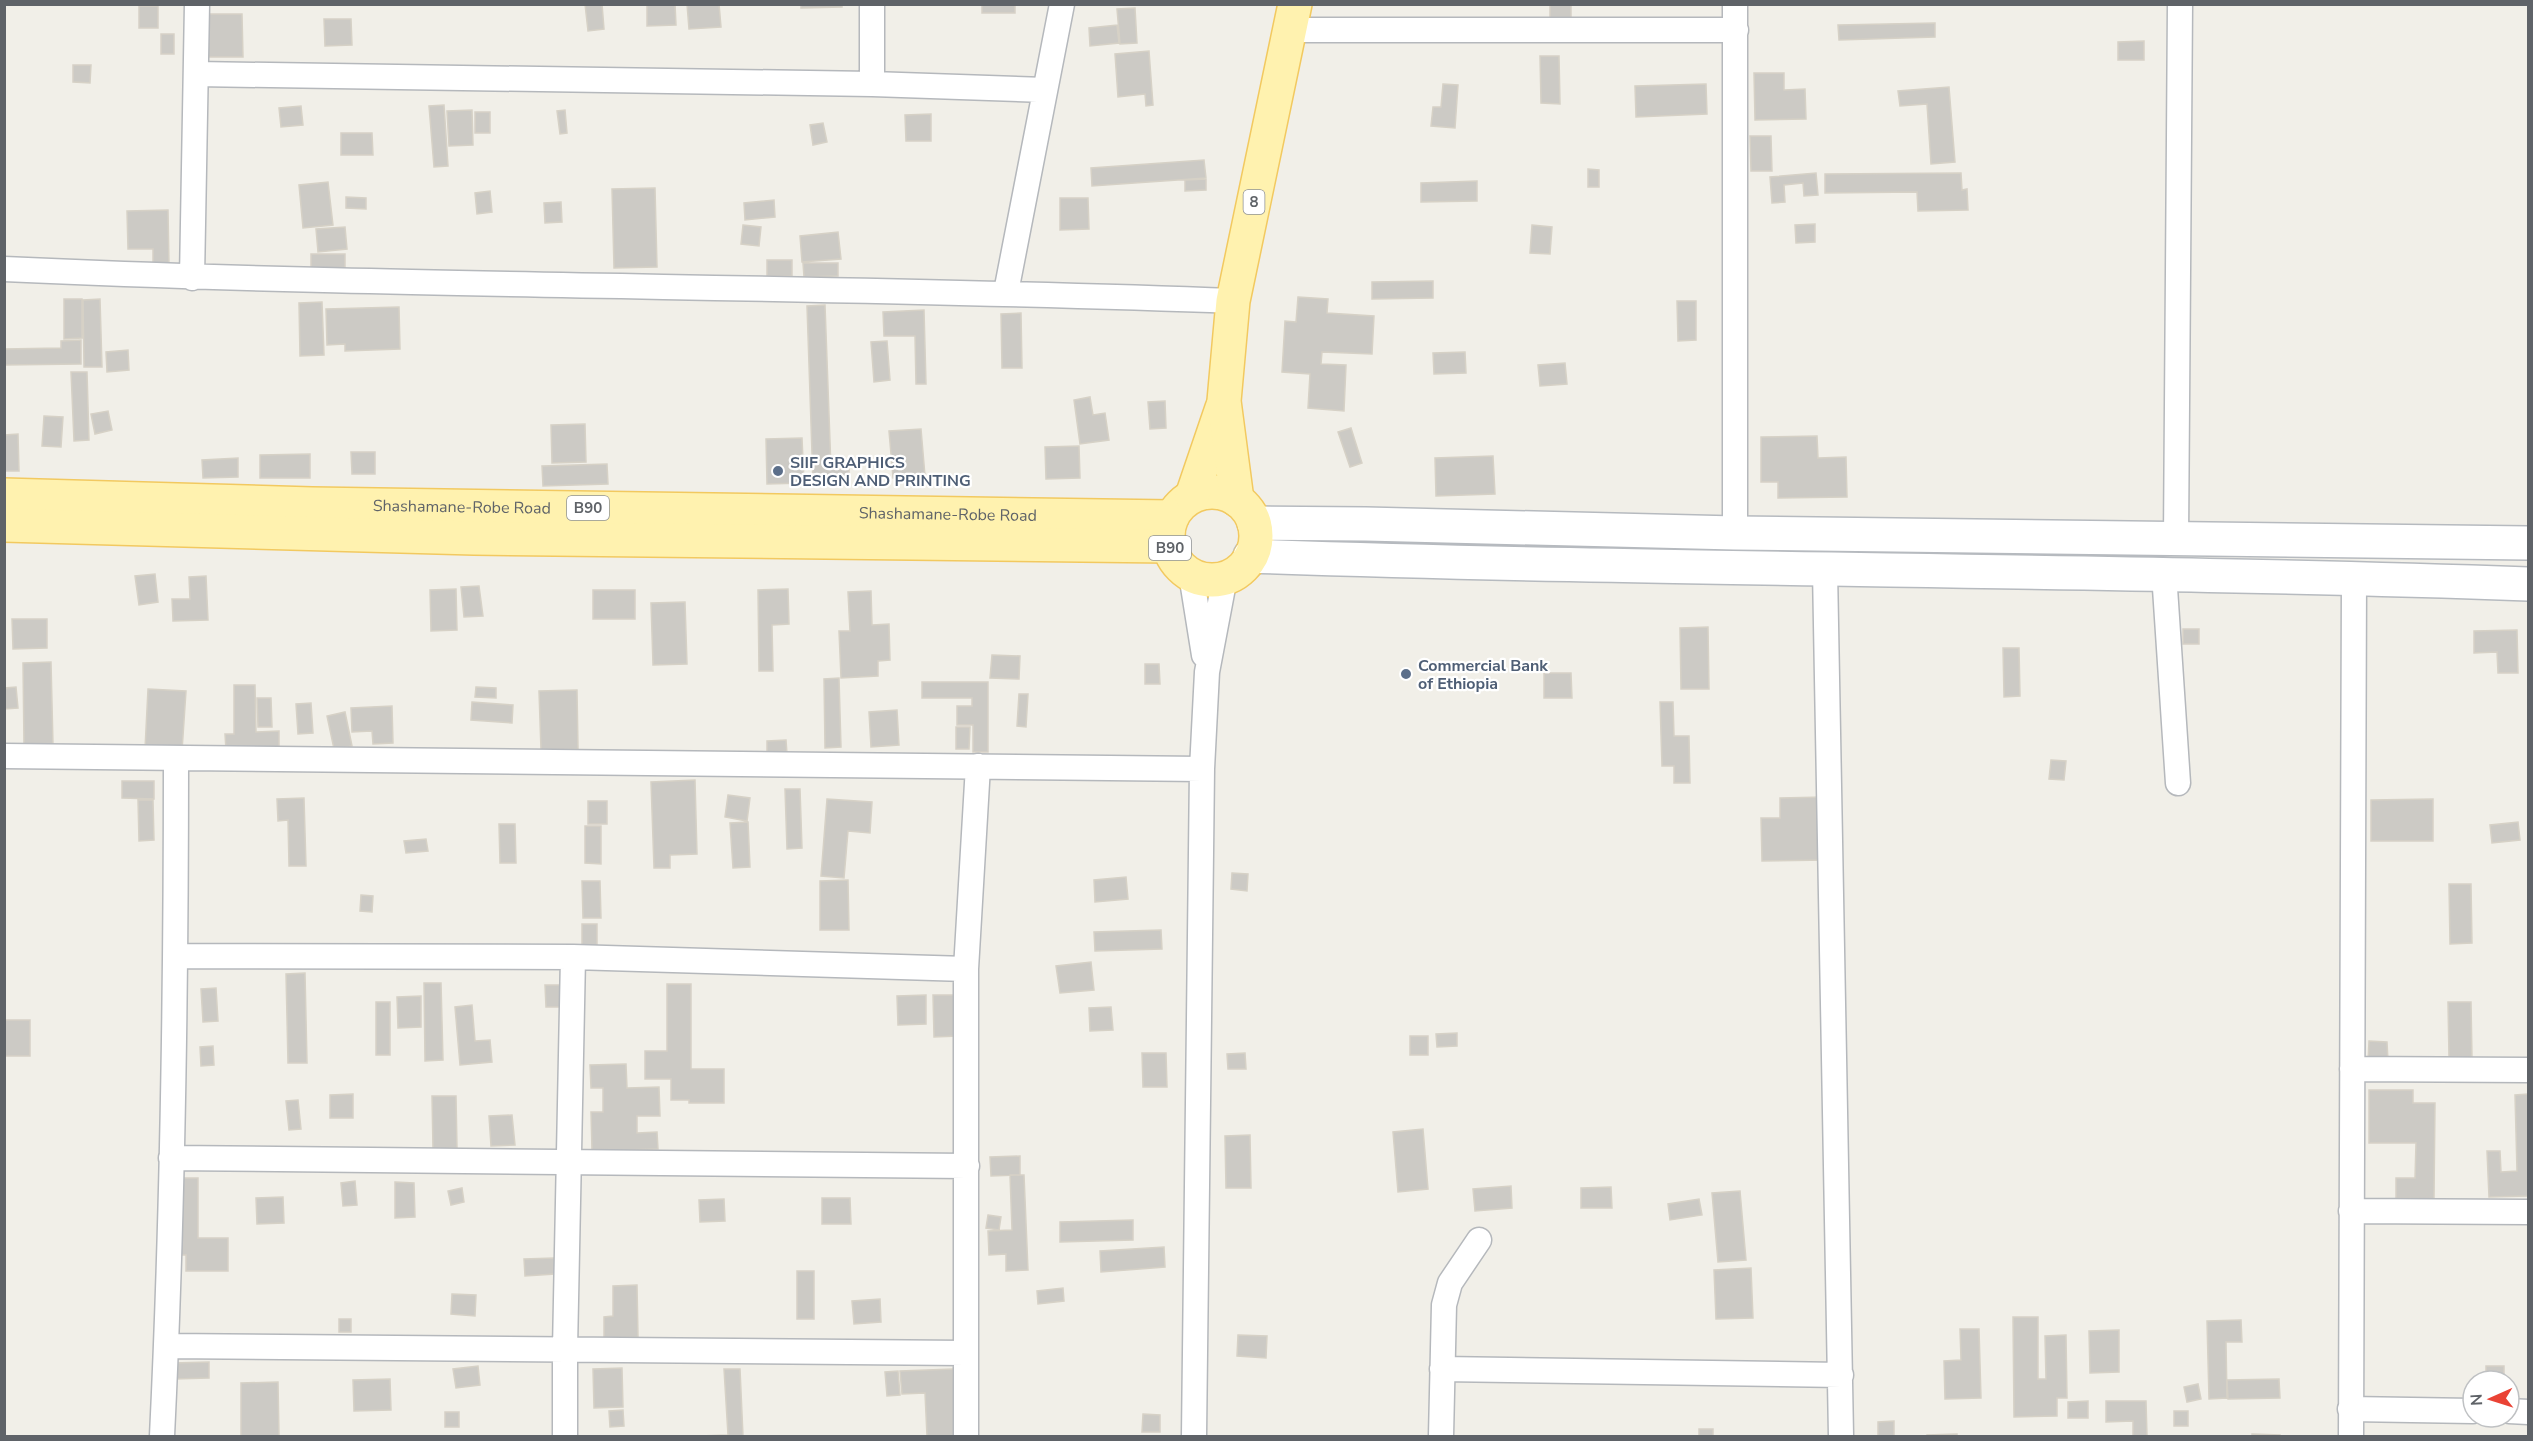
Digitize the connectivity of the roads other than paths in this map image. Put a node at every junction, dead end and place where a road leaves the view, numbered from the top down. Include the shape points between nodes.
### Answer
1 (197, 4) edge
2 (872, 4) edge
3 (1062, 4) edge
4 (1735, 4) edge
5 (2180, 4) edge
6 (1292, 17) edge
7 (1736, 30) junction
8 (196, 74) junction
9 (872, 84) junction
10 (1045, 90) junction
11 (4, 270) edge
12 (192, 278) junction
13 (1006, 292) junction
14 (1233, 301) junction
15 (1224, 401) junction
16 (4, 495) edge
17 (1245, 511) junction
18 (1178, 520) junction
19 (4, 525) edge
20 (1735, 533) junction
21 (2176, 539) junction
22 (2529, 543) edge
23 (1250, 556) junction
24 (1825, 570) junction
25 (2164, 573) junction
26 (1191, 574) junction
27 (1226, 577) junction
28 (2354, 578) junction
29 (2529, 584) edge
30 (1207, 672) junction
31 (4, 756) edge
32 (176, 760) junction
33 (978, 766) junction
34 (1202, 769) junction
35 (2178, 783) dead end
36 (176, 956) junction
37 (573, 957) junction
38 (966, 969) junction
39 (2352, 1069) junction
40 (2529, 1070) edge
41 (171, 1158) junction
42 (570, 1162) junction
43 (967, 1166) junction
44 (2351, 1211) junction
45 (2529, 1212) edge
46 (1479, 1240) dead end
47 (167, 1346) junction
48 (565, 1349) junction
49 (965, 1353) junction
50 (1442, 1369) junction
51 (1841, 1375) junction
52 (2350, 1409) junction
53 (2461, 1411) edge
54 (162, 1437) edge
55 (566, 1437) edge
56 (966, 1437) edge
57 (1194, 1437) edge
58 (1441, 1437) edge
59 (1841, 1437) edge
60 (2351, 1437) edge

1 - 8 street
2 - 9 street
3 - 10 street
4 - 7 street
5 - 21 street
6 - 7 street
6 - 14 main road, 8
7 - 20 street
8 - 9 street
8 - 12 street
9 - 10 street
10 - 13 street
11 - 12 street
12 - 13 street
13 - 14 street
14 - 15 main road, 8
15 - 17 main road, 8
15 - 18 main road, 8
16 - 18 main road, Shashamane-Robe Road / B90
17 - 18 main road, Shashamane-Robe Road / B90 via 1220,492 1201,493
17 - 20 main road via 1366,524
17 - 23 main road via 1256,534
18 - 19 main road, Shashamane-Robe Road / B90 via 474,538
18 - 26 main road, B90 via 1181,567
20 - 21 main road
21 - 22 main road
23 - 24 main road
23 - 27 main road via 1240,569
24 - 25 main road
24 - 51 street
25 - 28 main road
25 - 35 street
26 - 27 main road, B90 via 1202,579
26 - 30 street
27 - 30 street
28 - 29 main road
28 - 39 street
30 - 34 street
31 - 32 street
32 - 33 street
32 - 36 street
33 - 34 street
33 - 38 street
34 - 57 street
36 - 37 street
36 - 41 street
37 - 38 street
37 - 42 street
38 - 43 street
39 - 40 street
39 - 44 street
41 - 42 street
41 - 47 street
42 - 43 street
42 - 48 street
43 - 49 street
44 - 45 street
44 - 52 street
46 - 50 street via 1450,1283 1444,1305
47 - 48 street
47 - 54 street
48 - 49 street
48 - 55 street
49 - 56 street
50 - 51 street
50 - 58 street
51 - 59 street
52 - 53 street
52 - 60 street

